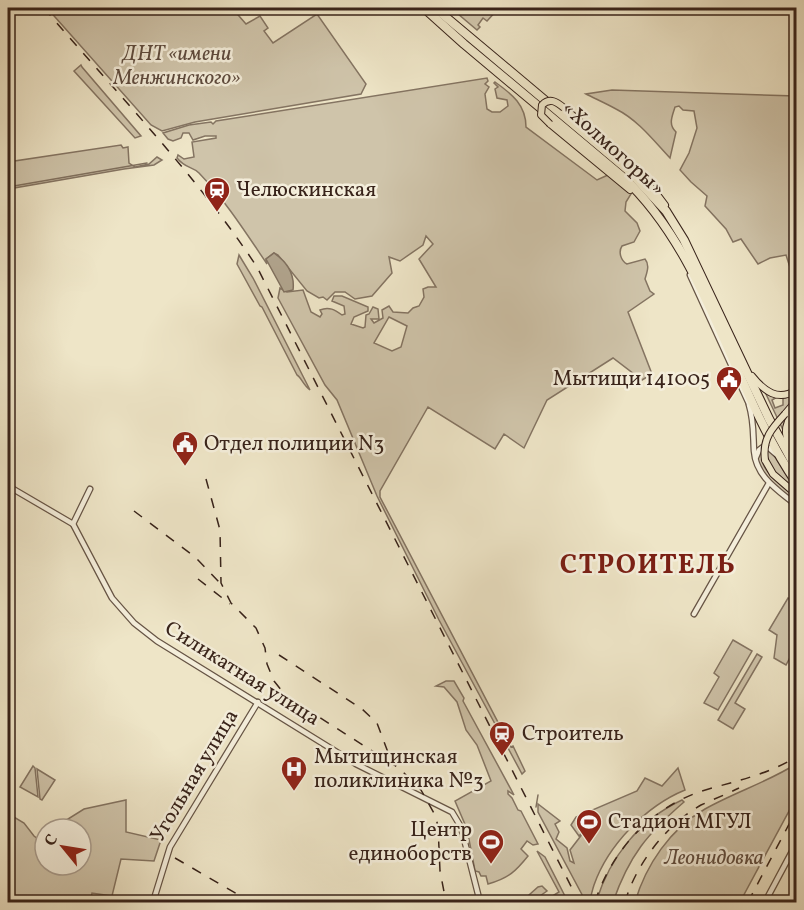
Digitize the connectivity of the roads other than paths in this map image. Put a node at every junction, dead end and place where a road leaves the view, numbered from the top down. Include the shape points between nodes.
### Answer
1 (424, 8) edge
2 (435, 8) edge
3 (574, 130) junction
4 (630, 166) junction
5 (620, 181) junction
6 (670, 232) junction
7 (681, 234) junction
8 (682, 252) junction
9 (742, 362) junction
10 (796, 390) edge
11 (760, 400) junction
12 (796, 401) edge
13 (748, 403) junction
14 (796, 408) edge
15 (769, 437) junction
16 (792, 451) junction
17 (796, 458) edge
18 (757, 462) junction
19 (784, 464) junction
20 (796, 468) edge
21 (796, 482) edge
22 (770, 483) junction
23 (8, 486) edge
24 (90, 489) dead end
25 (780, 491) junction
26 (763, 494) junction
27 (796, 494) edge
28 (796, 505) edge
29 (73, 524) junction
30 (694, 614) dead end
31 (258, 702) junction
32 (796, 844) edge
33 (153, 903) edge
34 (480, 903) edge
35 (765, 903) edge

1 - 3 highway, «Холмогоры»
2 - 3 highway, «Холмогоры»
3 - 4 street
3 - 5 street
3 - 6 highway, «Холмогоры» via 634,187
3 - 7 highway, «Холмогоры» via 641,183
4 - 5 main road, bridge via 564,108 552,101 542,105 541,115 550,124
4 - 7 main road via 660,199
5 - 6 main road
6 - 8 highway, «Холмогоры»
7 - 9 highway, «Холмогоры»
8 - 13 street
8 - 15 highway, «Холмогоры»
9 - 10 main road via 768,392 780,396
9 - 11 highway, «Холмогоры»
11 - 16 street
11 - 20 highway, «Холмогоры»
12 - 27 main road, bridge via 766,438 764,449 773,474
13 - 15 street
13 - 18 street
14 - 16 main road via 786,427
15 - 19 highway, «Холмогоры»
16 - 17 main road
18 - 19 street via 757,452 765,447
18 - 22 street
19 - 21 highway, «Холмогоры»
22 - 25 street
22 - 26 street
23 - 29 street
24 - 29 street
25 - 26 street via 770,489
25 - 28 street
26 - 30 street
29 - 31 street, Силикатная улица via 108,591 134,622 157,641
31 - 33 street, Угольная улица via 170,847
31 - 34 street, Силикатная улица via 356,764 452,812 460,827
32 - 35 street

